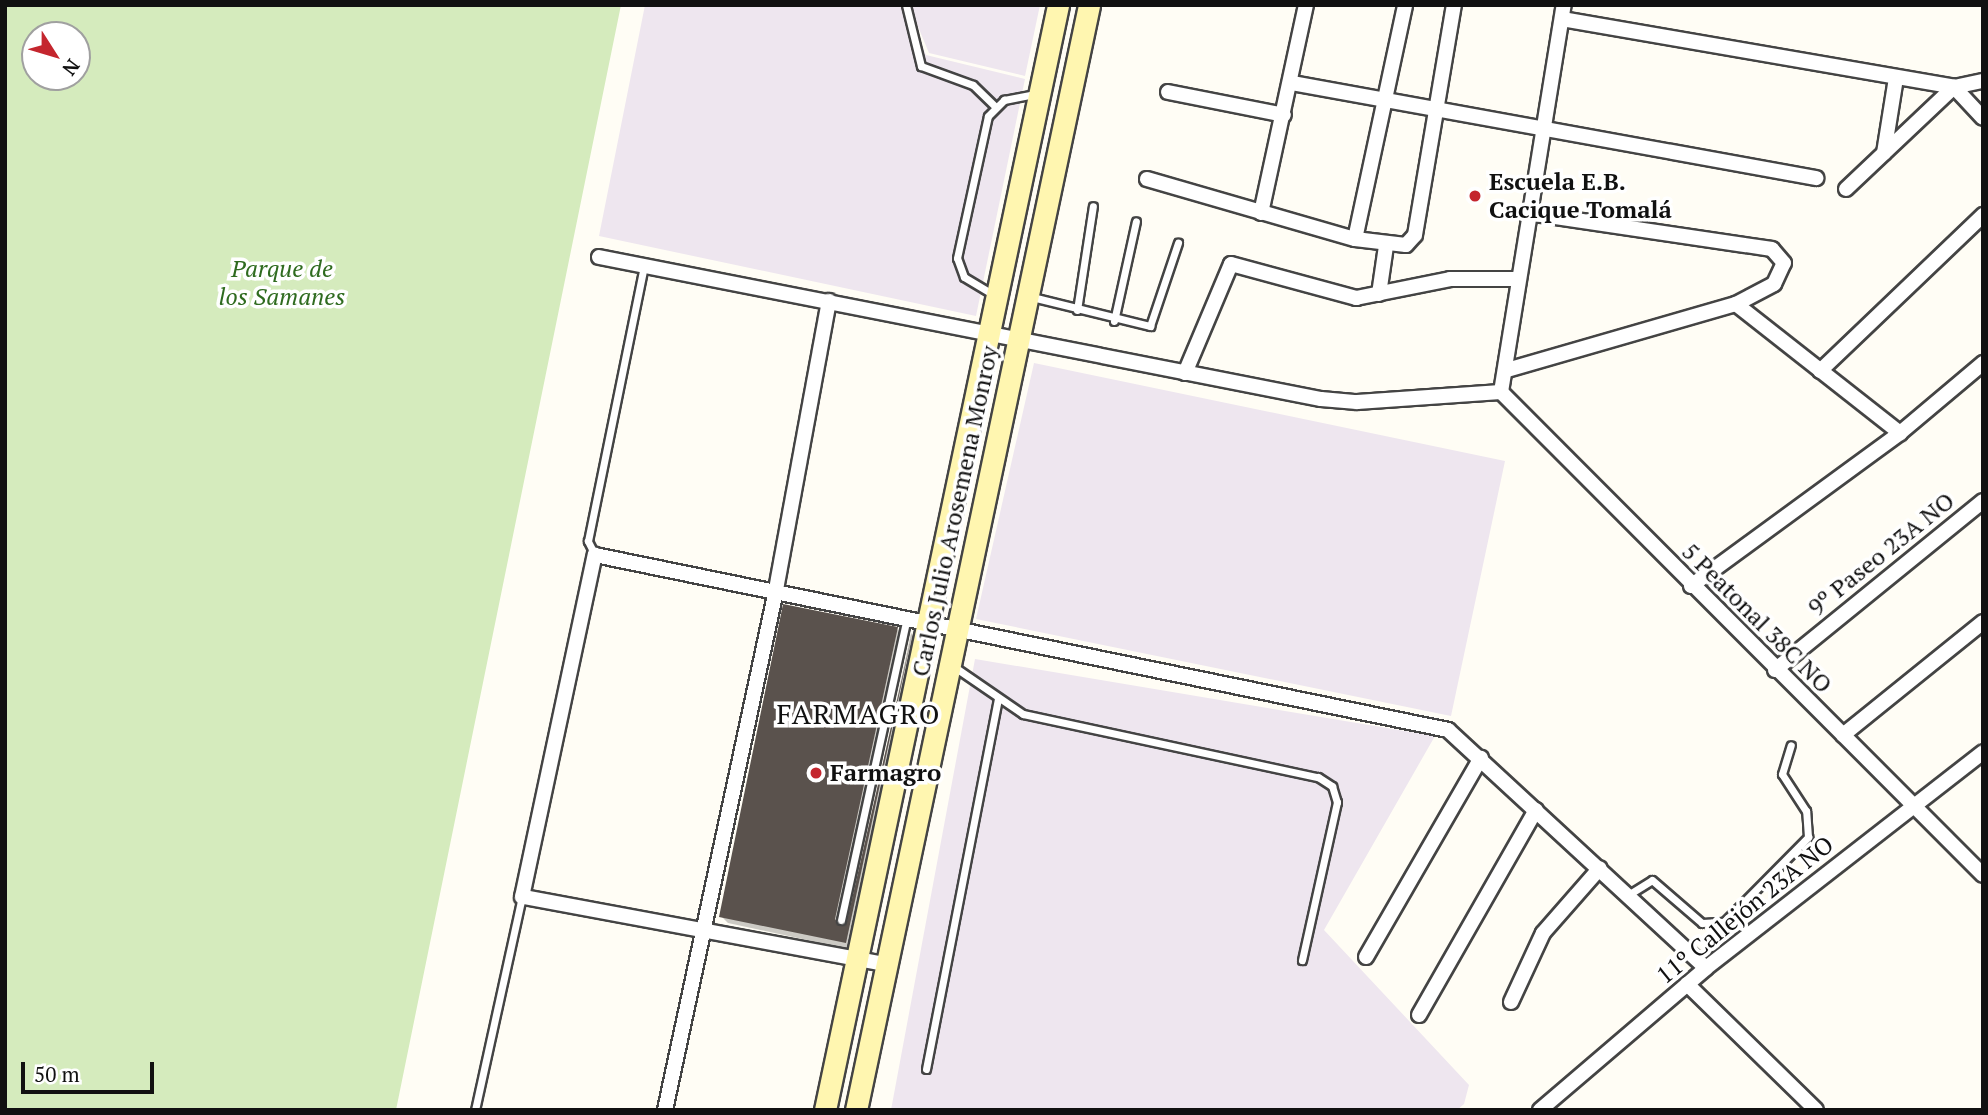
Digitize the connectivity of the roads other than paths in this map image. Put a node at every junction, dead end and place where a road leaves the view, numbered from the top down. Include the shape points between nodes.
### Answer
1 (906, 5) edge
2 (1058, 5) edge
3 (1089, 5) edge
4 (1306, 5) edge
5 (1405, 5) edge
6 (1454, 5) edge
7 (1563, 12) edge
8 (1896, 78) junction
9 (1983, 81) edge
10 (1292, 83) junction
11 (1954, 87) junction
12 (1168, 92) dead end
13 (1040, 94) junction
14 (1382, 99) junction
15 (994, 105) junction
16 (1437, 108) junction
17 (1284, 115) junction
18 (1983, 118) edge
19 (1543, 124) junction
20 (1884, 153) junction
21 (1816, 178) dead end
22 (1147, 179) dead end
23 (1846, 189) dead end
24 (1093, 206) dead end
25 (1261, 213) junction
26 (1527, 213) junction
27 (1983, 215) edge
28 (1136, 221) dead end
29 (1355, 239) junction
30 (1178, 243) dead end
31 (1386, 246) junction
32 (599, 257) dead end
33 (644, 266) junction
34 (1516, 279) junction
35 (1379, 294) junction
36 (1027, 295) junction
37 (996, 296) junction
38 (829, 301) junction
39 (1736, 304) junction
40 (1077, 310) junction
41 (1114, 321) junction
42 (989, 334) junction
43 (1018, 340) junction
44 (1983, 363) edge
45 (1507, 370) junction
46 (1820, 371) junction
47 (1185, 373) junction
48 (1501, 392) junction
49 (1900, 433) junction
50 (1983, 501) edge
51 (595, 555) junction
52 (1691, 586) junction
53 (775, 595) junction
54 (906, 621) junction
55 (1983, 622) edge
56 (928, 625) junction
57 (956, 631) junction
58 (949, 665) junction
59 (1775, 670) junction
60 (998, 698) junction
61 (1843, 735) junction
62 (1791, 745) dead end
63 (1983, 752) edge
64 (1481, 758) junction
65 (1917, 804) junction
66 (1536, 810) junction
67 (1600, 868) junction
68 (1983, 875) edge
69 (1628, 895) junction
70 (522, 897) junction
71 (841, 920) dead end
72 (704, 930) junction
73 (1366, 957) dead end
74 (857, 959) junction
75 (1302, 960) dead end
76 (885, 964) junction
77 (1706, 968) junction
78 (1687, 984) junction
79 (1511, 1002) dead end
80 (1419, 1015) dead end
81 (926, 1069) dead end
82 (475, 1110) edge
83 (665, 1110) edge
84 (825, 1110) edge
85 (856, 1110) edge
86 (1540, 1110) edge
87 (1816, 1110) edge

1 - 15 lane via 921,66 973,85
2 - 13 main road, Carlos Julio Arosemena Monroy
3 - 36 main road, Carlos Julio Arosemena Monroy
4 - 10 street
5 - 14 street
6 - 16 street
7 - 8 street
7 - 19 street
8 - 11 street
8 - 20 street
9 - 11 street
10 - 14 street
10 - 17 street
11 - 18 street
11 - 20 street
12 - 17 street
13 - 15 lane
13 - 37 main road, Carlos Julio Arosemena Monroy
14 - 16 street
14 - 29 street
15 - 37 lane via 957,258 964,277
16 - 19 street
16 - 31 street via 1415,235 1406,245
17 - 25 street
19 - 21 street
19 - 26 street
20 - 23 street
22 - 25 street
24 - 40 lane
25 - 29 street
26 - 34 street
26 - 39 street via 1780,255 1782,275 1774,284
27 - 46 street
28 - 41 lane
29 - 31 street
30 - 41 lane via 1158,319 1142,329
31 - 35 street
32 - 33 street
33 - 38 street
33 - 51 lane via 587,541
34 - 35 street via 1450,279
34 - 45 street
35 - 47 street via 1356,298 1227,266
36 - 40 lane
36 - 43 main road, Carlos Julio Arosemena Monroy
37 - 42 main road, Carlos Julio Arosemena Monroy
38 - 42 street
38 - 53 street
39 - 45 street
39 - 46 street
40 - 41 lane
42 - 43 street
42 - 56 main road, Carlos Julio Arosemena Monroy
43 - 47 street
43 - 57 main road, Carlos Julio Arosemena Monroy
44 - 49 street
45 - 48 street
46 - 49 street
47 - 48 street via 1357,402
48 - 52 street, 5 Peatonal 38C NO
49 - 52 street
50 - 59 street, 9º Paseo 23A NO
51 - 53 street
51 - 70 street
52 - 59 street, 5 Peatonal 38C NO
53 - 54 street
53 - 72 street
54 - 56 street
54 - 71 lane
55 - 61 street
56 - 57 street
56 - 74 main road, Carlos Julio Arosemena Monroy
57 - 58 main road, Carlos Julio Arosemena Monroy
57 - 64 street via 1448,730
58 - 60 lane
58 - 76 main road, Carlos Julio Arosemena Monroy
59 - 61 street, 5 Peatonal 38C NO
60 - 75 lane via 1023,714 1318,777 1332,786 1337,802
60 - 81 lane
61 - 65 street, 5 Peatonal 38C NO
62 - 69 lane via 1782,774 1806,811 1808,837 1724,922 1702,923 1652,880
63 - 65 street, 11º Callejón 23A NO
64 - 66 street
64 - 73 street
65 - 68 street, 5 Peatonal 38C NO
65 - 77 street, 11º Callejón 23A NO
66 - 67 street
66 - 80 street
67 - 69 street
67 - 79 street via 1542,933
69 - 77 street
70 - 72 street
70 - 82 lane
72 - 74 street
72 - 83 street
74 - 76 street
74 - 84 main road, Carlos Julio Arosemena Monroy
76 - 85 main road, Carlos Julio Arosemena Monroy
77 - 78 street, 11º Callejón 23A NO
78 - 86 street, 11º Callejón 23A NO
78 - 87 street

